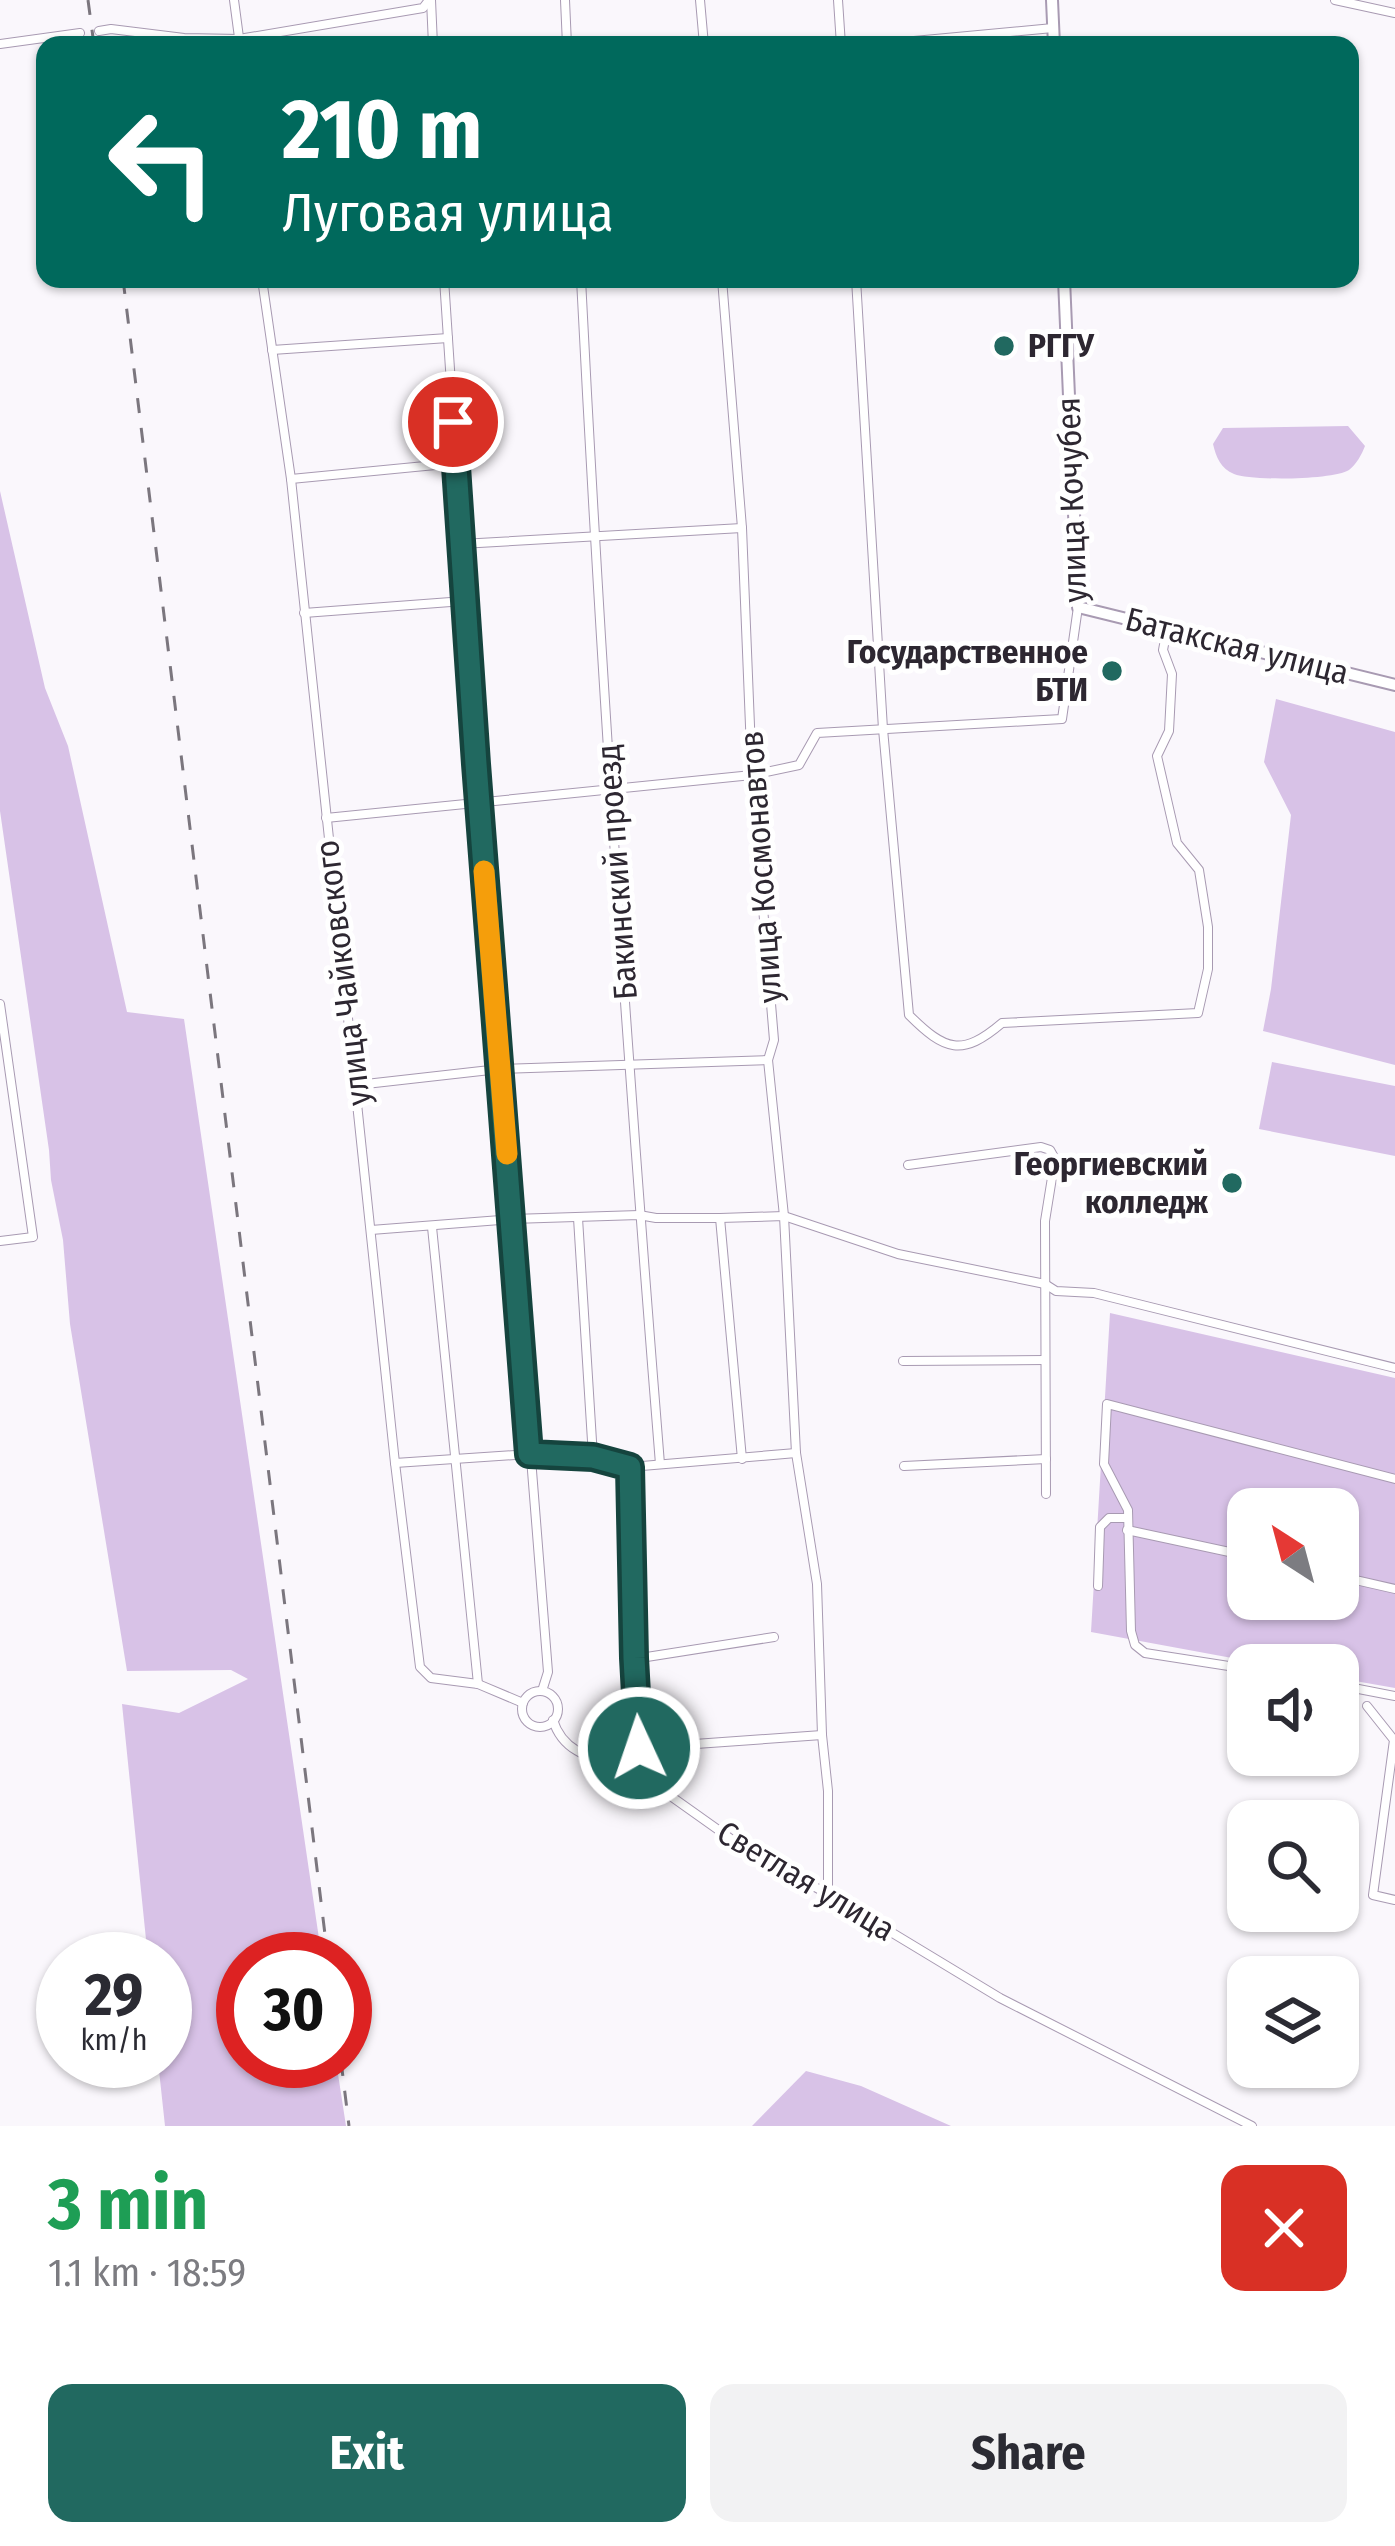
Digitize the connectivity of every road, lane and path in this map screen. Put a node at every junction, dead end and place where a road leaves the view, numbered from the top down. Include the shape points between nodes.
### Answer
1 (234, 0) edge
2 (430, 0) edge
3 (565, 0) edge
4 (700, 0) edge
5 (838, 0) edge
6 (1052, 0) edge
7 (1335, 0) edge
8 (1395, 14) edge
9 (1053, 28) junction
10 (98, 31) dead end
11 (80, 33) dead end
12 (58, 36) edge
13 (168, 36) edge
14 (238, 36) edge
15 (272, 36) edge
16 (432, 36) edge
17 (567, 36) edge
18 (703, 36) edge
19 (840, 36) edge
20 (967, 36) edge
21 (1053, 36) edge
22 (36, 39) edge
23 (0, 44) edge
24 (263, 288) edge
25 (445, 288) edge
26 (580, 288) edge
27 (723, 288) edge
28 (857, 288) edge
29 (1064, 288) edge
30 (448, 338) junction
31 (272, 350) junction
32 (456, 463) junction
33 (291, 479) junction
34 (742, 529) junction
35 (594, 537) junction
36 (460, 544) junction
37 (464, 601) junction
38 (1078, 607) junction
39 (304, 613) junction
40 (1167, 629) junction
41 (1395, 685) edge
42 (883, 729) junction
43 (752, 775) junction
44 (612, 788) junction
45 (479, 804) junction
46 (326, 818) junction
47 (0, 1004) edge
48 (768, 1060) junction
49 (630, 1065) junction
50 (500, 1069) junction
51 (357, 1085) junction
52 (908, 1165) dead end
53 (640, 1214) junction
54 (784, 1216) junction
55 (578, 1218) junction
56 (512, 1219) junction
57 (720, 1219) junction
58 (432, 1227) junction
59 (371, 1230) junction
60 (0, 1241) edge
61 (1045, 1284) junction
62 (902, 1360) dead end
63 (1045, 1360) junction
64 (1395, 1368) edge
65 (796, 1453) junction
66 (529, 1454) junction
67 (593, 1457) junction
68 (457, 1459) junction
69 (742, 1459) junction
70 (1046, 1460) junction
71 (395, 1463) junction
72 (660, 1464) junction
73 (904, 1466) dead end
74 (630, 1467) junction
75 (1395, 1479) edge
76 (1046, 1494) dead end
77 (1128, 1518) junction
78 (1127, 1530) junction
79 (1227, 1551) edge
80 (1359, 1581) edge
81 (1098, 1586) dead end
82 (1395, 1589) edge
83 (774, 1637) dead end
84 (634, 1658) junction
85 (1227, 1666) edge
86 (478, 1684) junction
87 (1359, 1689) edge
88 (542, 1691) junction
89 (1395, 1696) edge
90 (523, 1702) junction
91 (1367, 1706) dead end
92 (553, 1720) junction
93 (822, 1735) junction
94 (1393, 1735) edge
95 (639, 1748) junction
96 (634, 1770) junction
97 (828, 1894) junction
98 (1395, 1900) edge
99 (1252, 2126) edge

1 - 14 street
2 - 15 street via 424,8
2 - 16 street
3 - 17 street
4 - 18 street
5 - 19 street
6 - 9 main road
7 - 8 street
9 - 20 street
9 - 21 main road
10 - 13 street
11 - 12 street
22 - 23 street
24 - 31 street, улица Чайковского
25 - 30 street
26 - 35 street, Бакинский проезд
27 - 34 street, улица Космонавтов
28 - 42 street
29 - 38 main road, улица Кочубея
30 - 31 street
30 - 32 street
31 - 33 street, улица Чайковского
32 - 33 street
32 - 36 street
33 - 39 street, улица Чайковского
34 - 35 street
34 - 43 street, улица Космонавтов
35 - 36 street
35 - 44 street, Бакинский проезд
36 - 37 street
37 - 39 street
37 - 45 street
38 - 40 main road, Батакская улица
38 - 42 street, улица Кочубея via 1062,719
39 - 46 street, улица Чайковского
40 - 41 main road, Батакская улица
40 - 42 street via 1169,730 1157,757 1177,843 1199,869 1208,969 1198,1012 1003,1023 949,1047 927,1033 909,1016
42 - 43 street via 817,733 800,765
43 - 44 street
43 - 48 street, улица Космонавтов via 774,1040
44 - 45 street
44 - 49 street, Бакинский проезд
45 - 46 street
45 - 50 street
46 - 51 street, улица Чайковского
47 - 60 street via 33,1237
48 - 49 street
48 - 54 street, улица Космонавтов
49 - 50 street
49 - 53 street, Бакинский проезд
50 - 51 street
50 - 56 street
51 - 59 street, улица Чайковского
52 - 61 street via 1050,1150
53 - 55 street
53 - 57 street
53 - 72 street, Бакинский проезд
54 - 57 street
54 - 61 street via 898,1254
54 - 65 street, улица Космонавтов
55 - 56 street
55 - 67 street
56 - 58 street
56 - 66 street
57 - 69 street
58 - 59 street
58 - 68 street
59 - 71 street, улица Чайковского
61 - 63 street
61 - 64 street
62 - 63 street
63 - 70 street
65 - 69 street
65 - 93 street, улица Космонавтов via 817,1584
66 - 67 street
66 - 68 street
66 - 88 street via 548,1672
67 - 74 street
68 - 71 street
68 - 86 street
69 - 72 street
70 - 73 street
70 - 76 street
71 - 86 street, улица Чайковского via 420,1667 431,1678
72 - 74 street
74 - 84 street
75 - 77 street via 1107,1404 1104,1464
77 - 78 street
77 - 81 street via 1100,1527
78 - 79 street
78 - 85 street via 1135,1645
80 - 82 street
83 - 84 street
84 - 95 street
86 - 90 street
87 - 89 street
88 - 90 street
88 - 92 street via 556,1702
90 - 92 street via 530,1724
91 - 94 street
92 - 96 street, Светлая улица via 572,1750
93 - 95 street
93 - 97 street, улица Космонавтов
94 - 98 street via 1373,1895
95 - 96 street
96 - 97 street, Светлая улица via 748,1851
97 - 99 street, Светлая улица via 1000,1998

